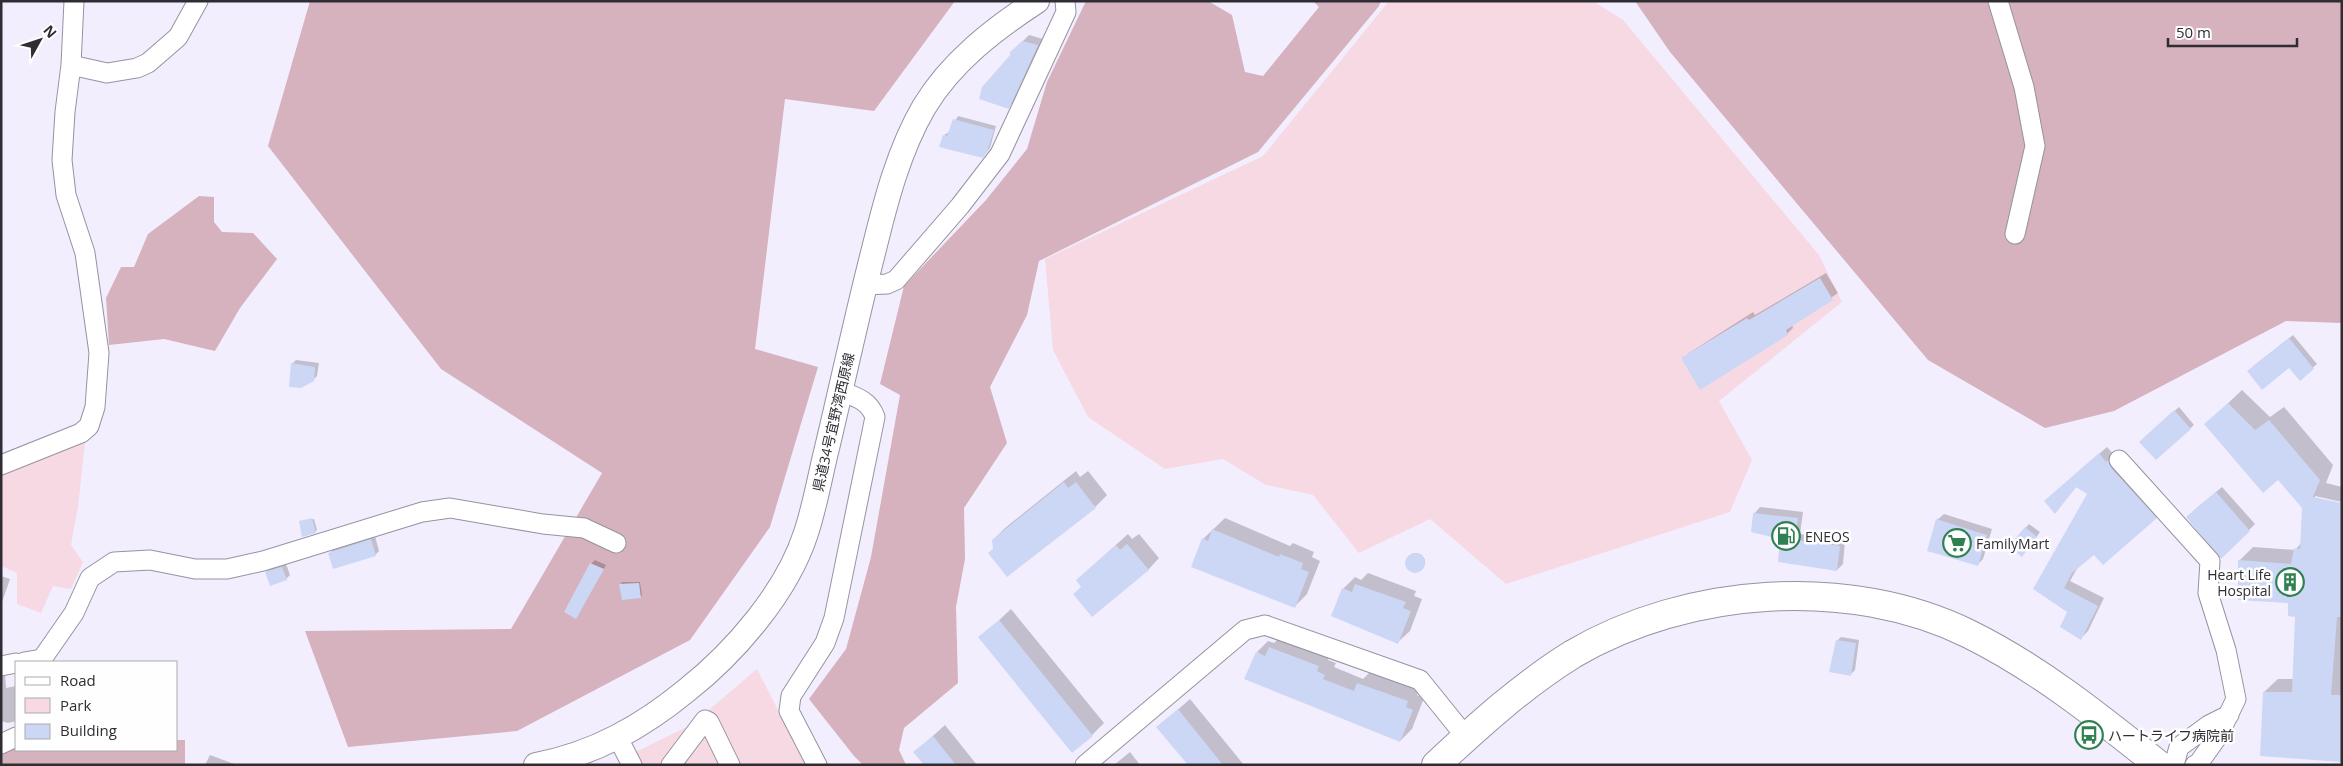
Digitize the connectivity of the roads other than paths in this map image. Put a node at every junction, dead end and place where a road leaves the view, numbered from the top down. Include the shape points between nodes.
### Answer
1 (74, 1) edge
2 (198, 1) edge
3 (1037, 1) edge
4 (1065, 1) edge
5 (1998, 1) edge
6 (71, 65) junction
7 (2015, 234) dead end
8 (865, 285) junction
9 (840, 392) junction
10 (2119, 460) dead end
11 (1, 465) edge
12 (616, 543) dead end
13 (36, 661) edge
14 (15, 664) edge
15 (1, 666) edge
16 (2229, 715) junction
17 (15, 737) edge
18 (1466, 737) junction
19 (618, 738) junction
20 (1, 744) edge
21 (536, 765) edge
22 (632, 765) edge
23 (671, 765) edge
24 (730, 765) edge
25 (817, 765) edge
26 (1085, 765) edge
27 (1436, 765) edge
28 (2158, 765) edge
29 (2174, 765) edge
30 (2195, 765) edge

1 - 6 street
2 - 6 street via 178,37 137,68 106,73
3 - 8 main road, 県道34号宜野湾西原線 via 975,47 926,104 907,142 886,201
4 - 8 street via 1066,12 1000,154 896,280 887,284
5 - 7 street via 2024,87 2035,146
6 - 11 street via 62,160 66,195 84,253 99,353 95,408 89,426 80,434
8 - 9 main road, 県道34号宜野湾西原線
9 - 19 main road, 県道34号宜野湾西原線 via 806,534 777,592 730,651 701,679 666,707
9 - 25 street via 865,401 875,416 834,618 825,643 791,696 789,711
10 - 16 street via 2210,561 2208,593 2236,691
12 - 13 street via 584,528 450,508 422,512 228,569 195,569 150,560 114,562 90,578 74,613
14 - 15 street
16 - 29 street via 2179,748
16 - 30 street via 2218,736
17 - 20 street
18 - 26 street via 1420,680 1264,625 1245,630
18 - 27 highway
18 - 28 highway via 1531,683 1574,654 1622,631 1692,607 1785,596 1892,607 1928,617 1968,634 2044,678
19 - 21 main road, 県道34号宜野湾西原線 via 588,751
19 - 22 street
23 - 24 street via 705,720 709,722

